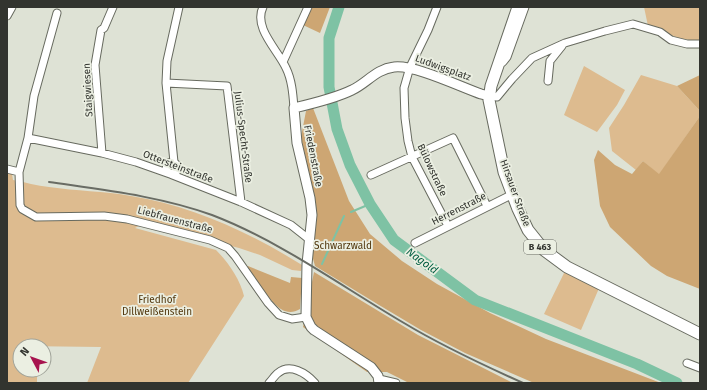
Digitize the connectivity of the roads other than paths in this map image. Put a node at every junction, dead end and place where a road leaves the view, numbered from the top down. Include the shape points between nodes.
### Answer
1 (12, 7) edge
2 (114, 7) edge
3 (179, 7) edge
4 (262, 7) edge
5 (308, 7) edge
6 (437, 7) edge
7 (518, 7) edge
8 (525, 7) edge
9 (57, 13) dead end
10 (7, 16) edge
11 (565, 43) junction
12 (700, 44) edge
13 (283, 62) junction
14 (498, 66) junction
15 (410, 67) junction
16 (548, 81) dead end
17 (166, 83) junction
18 (489, 96) junction
19 (294, 108) junction
20 (28, 138) junction
21 (102, 153) junction
22 (412, 157) junction
23 (7, 169) edge
24 (19, 172) junction
25 (170, 174) junction
26 (370, 175) dead end
27 (513, 194) junction
28 (242, 202) junction
29 (487, 206) junction
30 (448, 226) junction
31 (310, 240) junction
32 (415, 243) dead end
33 (306, 317) junction
34 (700, 334) edge
35 (687, 363) dead end
36 (700, 368) edge
37 (379, 381) edge
38 (269, 383) edge
39 (315, 383) edge
40 (396, 383) edge

1 - 10 street
2 - 21 street, Staigwiesen via 101,30 95,65
3 - 17 street via 167,61
4 - 13 street, Friedenstraße via 262,26
5 - 13 street
6 - 15 street, Bülowstraße
7 - 14 main road, Hirsauer Straße / B 463
8 - 14 street via 504,62
9 - 20 street via 34,96
11 - 12 street via 633,24 660,32 671,40
11 - 16 street via 550,61
11 - 18 street via 532,58 497,97
13 - 19 street, Friedenstraße via 287,69
14 - 18 main road, Hirsauer Straße / B 463
15 - 18 street, Ludwigsplatz
15 - 19 street, Ludwigsplatz via 395,66 385,69 347,93
15 - 22 street, Bülowstraße via 404,88 405,118
17 - 25 street via 174,162 178,166 177,171
17 - 28 street, Julius-Specht-Straße via 226,86
18 - 27 main road, Hirsauer Straße / B 463 via 504,172
19 - 31 street, Friedenstraße via 297,143 310,198
20 - 21 street, Ottersteinstraße
20 - 24 street
21 - 25 street, Ottersteinstraße
22 - 26 street
22 - 29 street via 452,138
22 - 30 street, Bülowstraße
23 - 24 street
24 - 33 street, Liebfrauenstraße via 20,204 22,209 36,217 104,216 127,219 210,240 228,248 268,304 279,315 292,319
25 - 28 street, Ottersteinstraße
27 - 29 street, Herrenstraße
27 - 34 main road, Hirsauer Straße / B 463 via 528,230 550,255 567,267
28 - 31 street, Ottersteinstraße via 291,225
29 - 30 street, Herrenstraße
30 - 32 street, Herrenstraße
31 - 33 street, Friedenstraße
33 - 37 street via 314,330 371,367
35 - 36 street
37 - 40 street
38 - 39 street via 287,368 300,371

